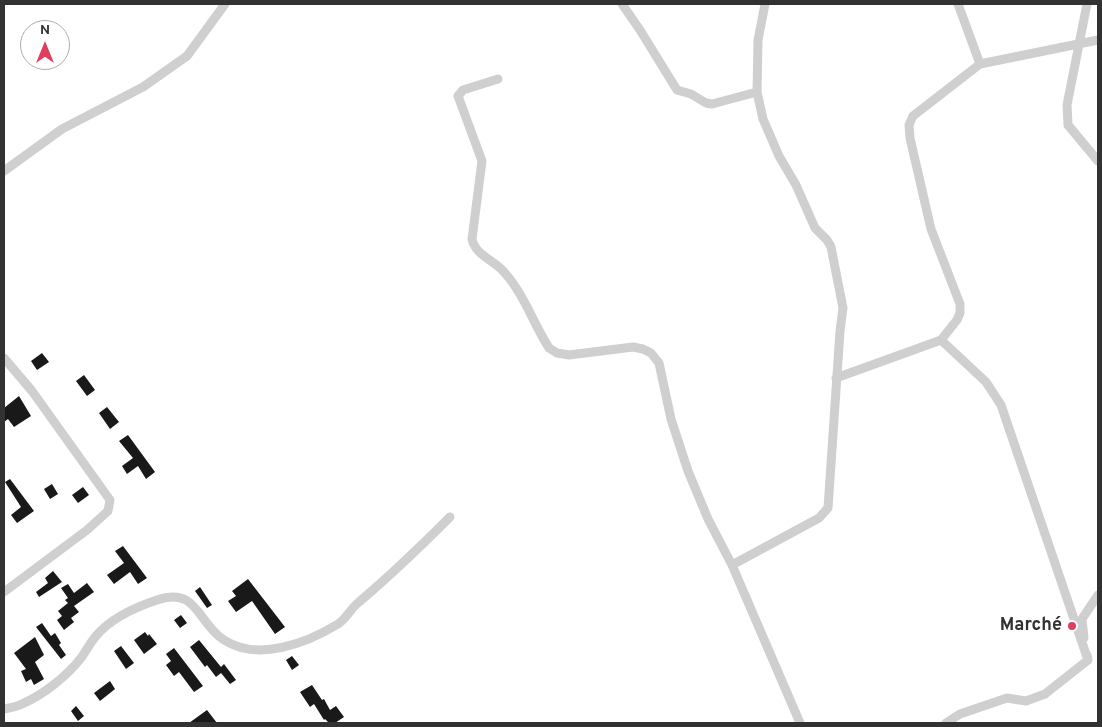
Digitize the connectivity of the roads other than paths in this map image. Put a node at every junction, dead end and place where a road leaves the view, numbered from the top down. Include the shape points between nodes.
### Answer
1 (225, 4) edge
2 (622, 4) edge
3 (766, 4) edge
4 (958, 4) edge
5 (1087, 4) edge
6 (1098, 40) edge
7 (1080, 45) junction
8 (980, 64) junction
9 (498, 79) dead end
10 (757, 92) junction
11 (1098, 161) edge
12 (4, 171) edge
13 (941, 340) junction
14 (4, 358) edge
15 (836, 378) junction
16 (450, 517) dead end
17 (732, 565) junction
18 (1098, 589) edge
19 (4, 592) edge
20 (1098, 595) edge
21 (1082, 620) junction
22 (1088, 660) junction
23 (4, 709) edge
24 (800, 723) edge
25 (946, 723) edge

1 - 12 street via 187,56 143,87 62,130
2 - 10 street via 677,90 712,104
3 - 10 street via 758,40
4 - 8 street
5 - 7 street
6 - 7 street
7 - 8 street
7 - 11 street via 1067,105 1068,124
8 - 13 street via 913,116 909,125 931,230 960,304 957,320
9 - 17 street via 464,90 458,96 482,161 472,239 475,248 506,274 549,348 557,353 569,355 633,347 651,353 659,363 671,419 688,471
10 - 15 street via 763,120 779,156 815,228 832,247 843,308
13 - 15 street
13 - 22 street via 986,382 1001,405
14 - 19 street via 32,391 110,500 108,511 87,530
15 - 17 street via 828,508 819,518
16 - 23 street via 356,604 340,623 310,638 279,648 257,650 240,647 223,640 194,605 172,596 142,606 108,625 80,660 55,683 21,705
17 - 24 street
18 - 21 street
20 - 21 street
21 - 22 street
22 - 25 street via 1045,694 1026,700 1008,698 960,714

